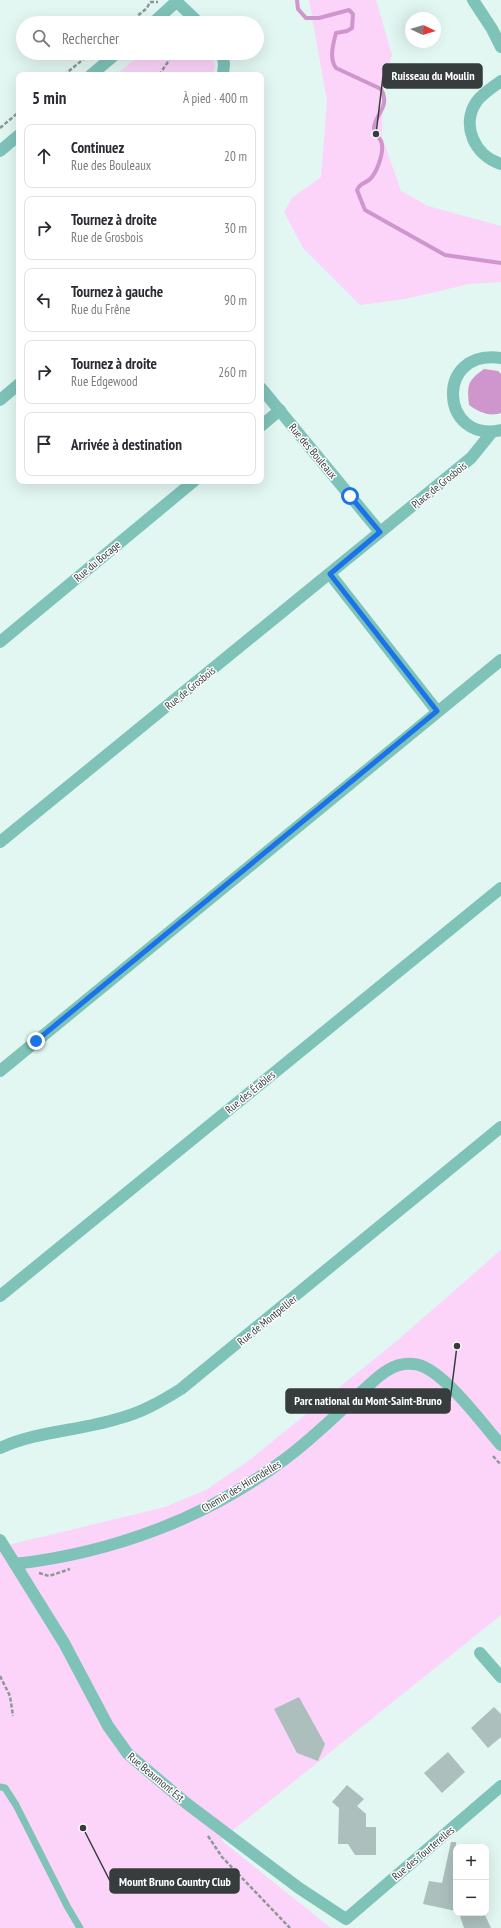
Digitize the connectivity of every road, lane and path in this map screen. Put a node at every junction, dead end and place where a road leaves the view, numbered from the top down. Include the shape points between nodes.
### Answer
1 (176, 0) edge
2 (473, 0) edge
3 (150, 1) edge
4 (137, 16) edge
5 (160, 16) edge
6 (192, 16) edge
7 (501, 47) edge
8 (82, 60) edge
9 (109, 60) edge
10 (169, 60) edge
11 (223, 60) edge
12 (68, 72) edge
13 (95, 72) edge
14 (160, 72) edge
15 (223, 72) edge
16 (501, 81) edge
17 (16, 115) edge
18 (0, 128) edge
19 (16, 138) edge
20 (0, 151) edge
21 (501, 164) edge
22 (501, 358) edge
23 (16, 387) edge
24 (264, 391) edge
25 (0, 400) edge
26 (280, 410) junction
27 (264, 423) edge
28 (496, 431) edge
29 (190, 484) edge
30 (380, 532) junction
31 (330, 574) junction
32 (0, 642) edge
33 (501, 660) edge
34 (437, 711) junction
35 (0, 842) edge
36 (501, 888) edge
37 (0, 1071) edge
38 (501, 1128) edge
39 (0, 1296) edge
40 (501, 1445) edge
41 (0, 1448) edge
42 (0, 1540) edge
43 (15, 1564) junction
44 (480, 1653) dead end
45 (0, 1676) edge
46 (501, 1677) edge
47 (13, 1716) dead end
48 (0, 1786) edge
49 (501, 1786) edge
50 (206, 1833) dead end
51 (346, 1919) joint
52 (80, 1928) edge
53 (290, 1928) edge

1 - 5 street
1 - 6 street
2 - 7 street
3 - 4 path via 147,8
8 - 12 path
9 - 13 street
10 - 14 path
11 - 15 street
16 - 21 street via 477,101 470,127 472,138 481,153
17 - 18 path
19 - 20 street
22 - 28 street, Place de Grosbois via 478,358 467,364 459,372 452,394 454,406 468,425 478,430
23 - 25 street
24 - 26 street, Rue des Bouleaux
26 - 27 street
26 - 30 street, Rue des Bouleaux
28 - 30 street, Place de Grosbois via 471,458
29 - 32 street, Rue du Bocage
30 - 31 street, Rue de Grosbois
31 - 34 street
31 - 35 street, Rue de Grosbois
33 - 34 street
34 - 37 street
36 - 39 street, Rue des Érables
38 - 41 street, Rue de Montpellier via 181,1389 149,1409 117,1419 38,1435
40 - 43 street, Chemin des Hirondelles via 433,1371 417,1364 402,1365 382,1374 306,1443 260,1477 200,1510 152,1532 94,1550
42 - 43 street, Rue Beaumont Est
43 - 51 street, Rue Beaumont Est via 75,1662 108,1726 128,1754 186,1803 299,1888
44 - 46 street
45 - 47 path via 10,1696
48 - 52 lane via 5,1788 16,1805
49 - 51 street, Rue des Tourterelles
50 - 53 path via 222,1857

